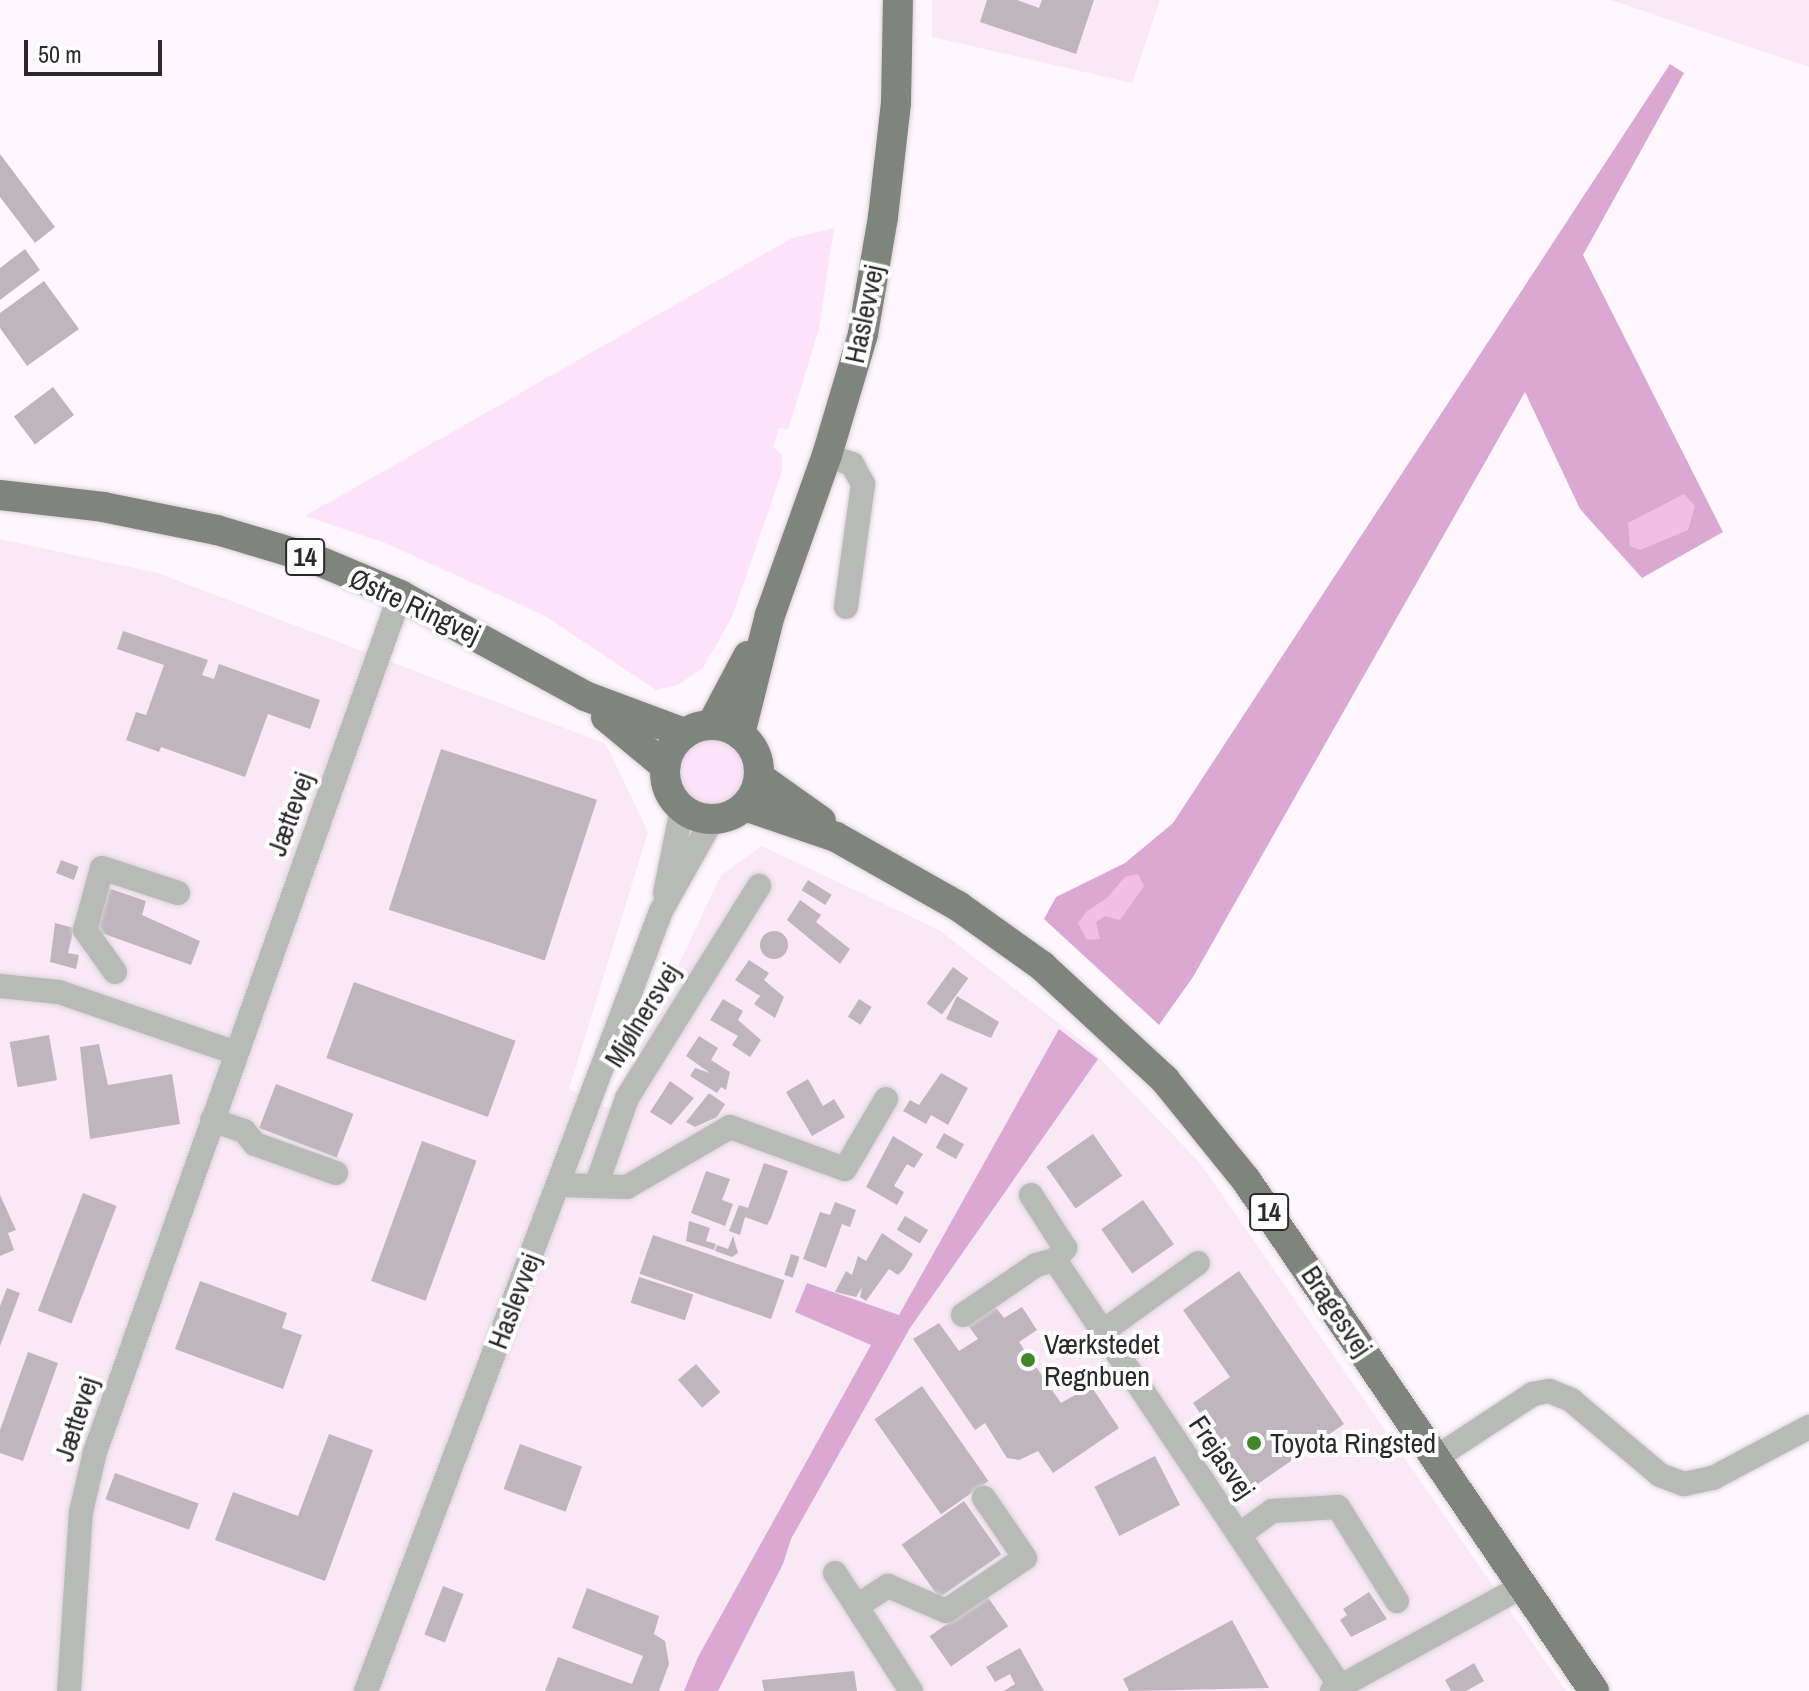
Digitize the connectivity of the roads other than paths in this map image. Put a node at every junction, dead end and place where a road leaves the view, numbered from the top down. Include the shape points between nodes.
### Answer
1 (898, 0) edge
2 (827, 455) junction
3 (0, 495) edge
4 (400, 595) junction
5 (846, 607) dead end
6 (585, 696) junction
7 (712, 731) junction
8 (665, 766) junction
9 (759, 777) junction
10 (745, 806) junction
11 (682, 809) junction
12 (712, 820) junction
13 (836, 837) junction
14 (759, 886) dead end
15 (178, 893) dead end
16 (661, 911) junction
17 (115, 972) dead end
18 (0, 986) edge
19 (236, 1053) junction
20 (886, 1099) dead end
21 (212, 1120) junction
22 (336, 1173) dead end
23 (558, 1185) junction
24 (596, 1186) junction
25 (1031, 1195) dead end
26 (1055, 1260) junction
27 (1198, 1263) dead end
28 (963, 1315) dead end
29 (1102, 1332) junction
30 (1809, 1427) edge
31 (1437, 1457) junction
32 (984, 1498) dead end
33 (1239, 1535) junction
34 (835, 1573) dead end
35 (1523, 1586) junction
36 (1397, 1601) dead end
37 (857, 1606) junction
38 (1336, 1689) edge
39 (69, 1691) edge
40 (366, 1691) edge
41 (911, 1691) edge
42 (1594, 1691) edge

1 - 2 main road, Haslevvej via 896,103 883,217 863,334
2 - 5 street via 852,464 863,484
2 - 7 main road, Haslevvej via 770,615
3 - 4 main road, Østre Ringvej / 14 via 103,507 217,530 314,559
4 - 6 main road, Østre Ringvej / 14
4 - 19 street, Jættevej
6 - 7 main road, Østre Ringvej
6 - 8 main road, Østre Ringvej / 14
7 - 8 main road
7 - 9 main road via 758,761
8 - 11 main road, 14 via 667,787
9 - 10 main road
9 - 13 main road, Bragesvej / 14
10 - 12 main road
10 - 13 main road, Bragesvej
11 - 12 main road
11 - 16 street, Haslevvej
12 - 16 street, Haslevvej
13 - 31 main road, Bragesvej / 14 via 958,906 1042,966 1165,1080 1246,1180
14 - 24 street, Mjølnersvej via 627,1098
15 - 17 street via 102,868 85,930
16 - 23 street, Haslevvej
18 - 19 street via 59,992
19 - 21 street, Jættevej
20 - 24 street via 845,1169 730,1127 627,1187
21 - 22 street via 244,1131 255,1144
21 - 39 street, Jættevej via 95,1452 81,1512
23 - 24 street
23 - 40 street, Haslevvej
25 - 26 street via 1065,1248
26 - 28 street via 1036,1265
26 - 29 street, Frejasvej
27 - 29 street
29 - 33 street, Frejasvej
30 - 31 street via 1713,1478 1684,1484 1660,1475 1571,1400 1543,1391
31 - 35 main road, Bragesvej / 14
32 - 37 street via 1025,1558 946,1611 888,1586
33 - 36 street via 1272,1511 1338,1507
33 - 38 street, Frejasvej
34 - 37 street
35 - 38 street, Frejasvej
35 - 42 main road, Bragesvej / 14
37 - 41 street

